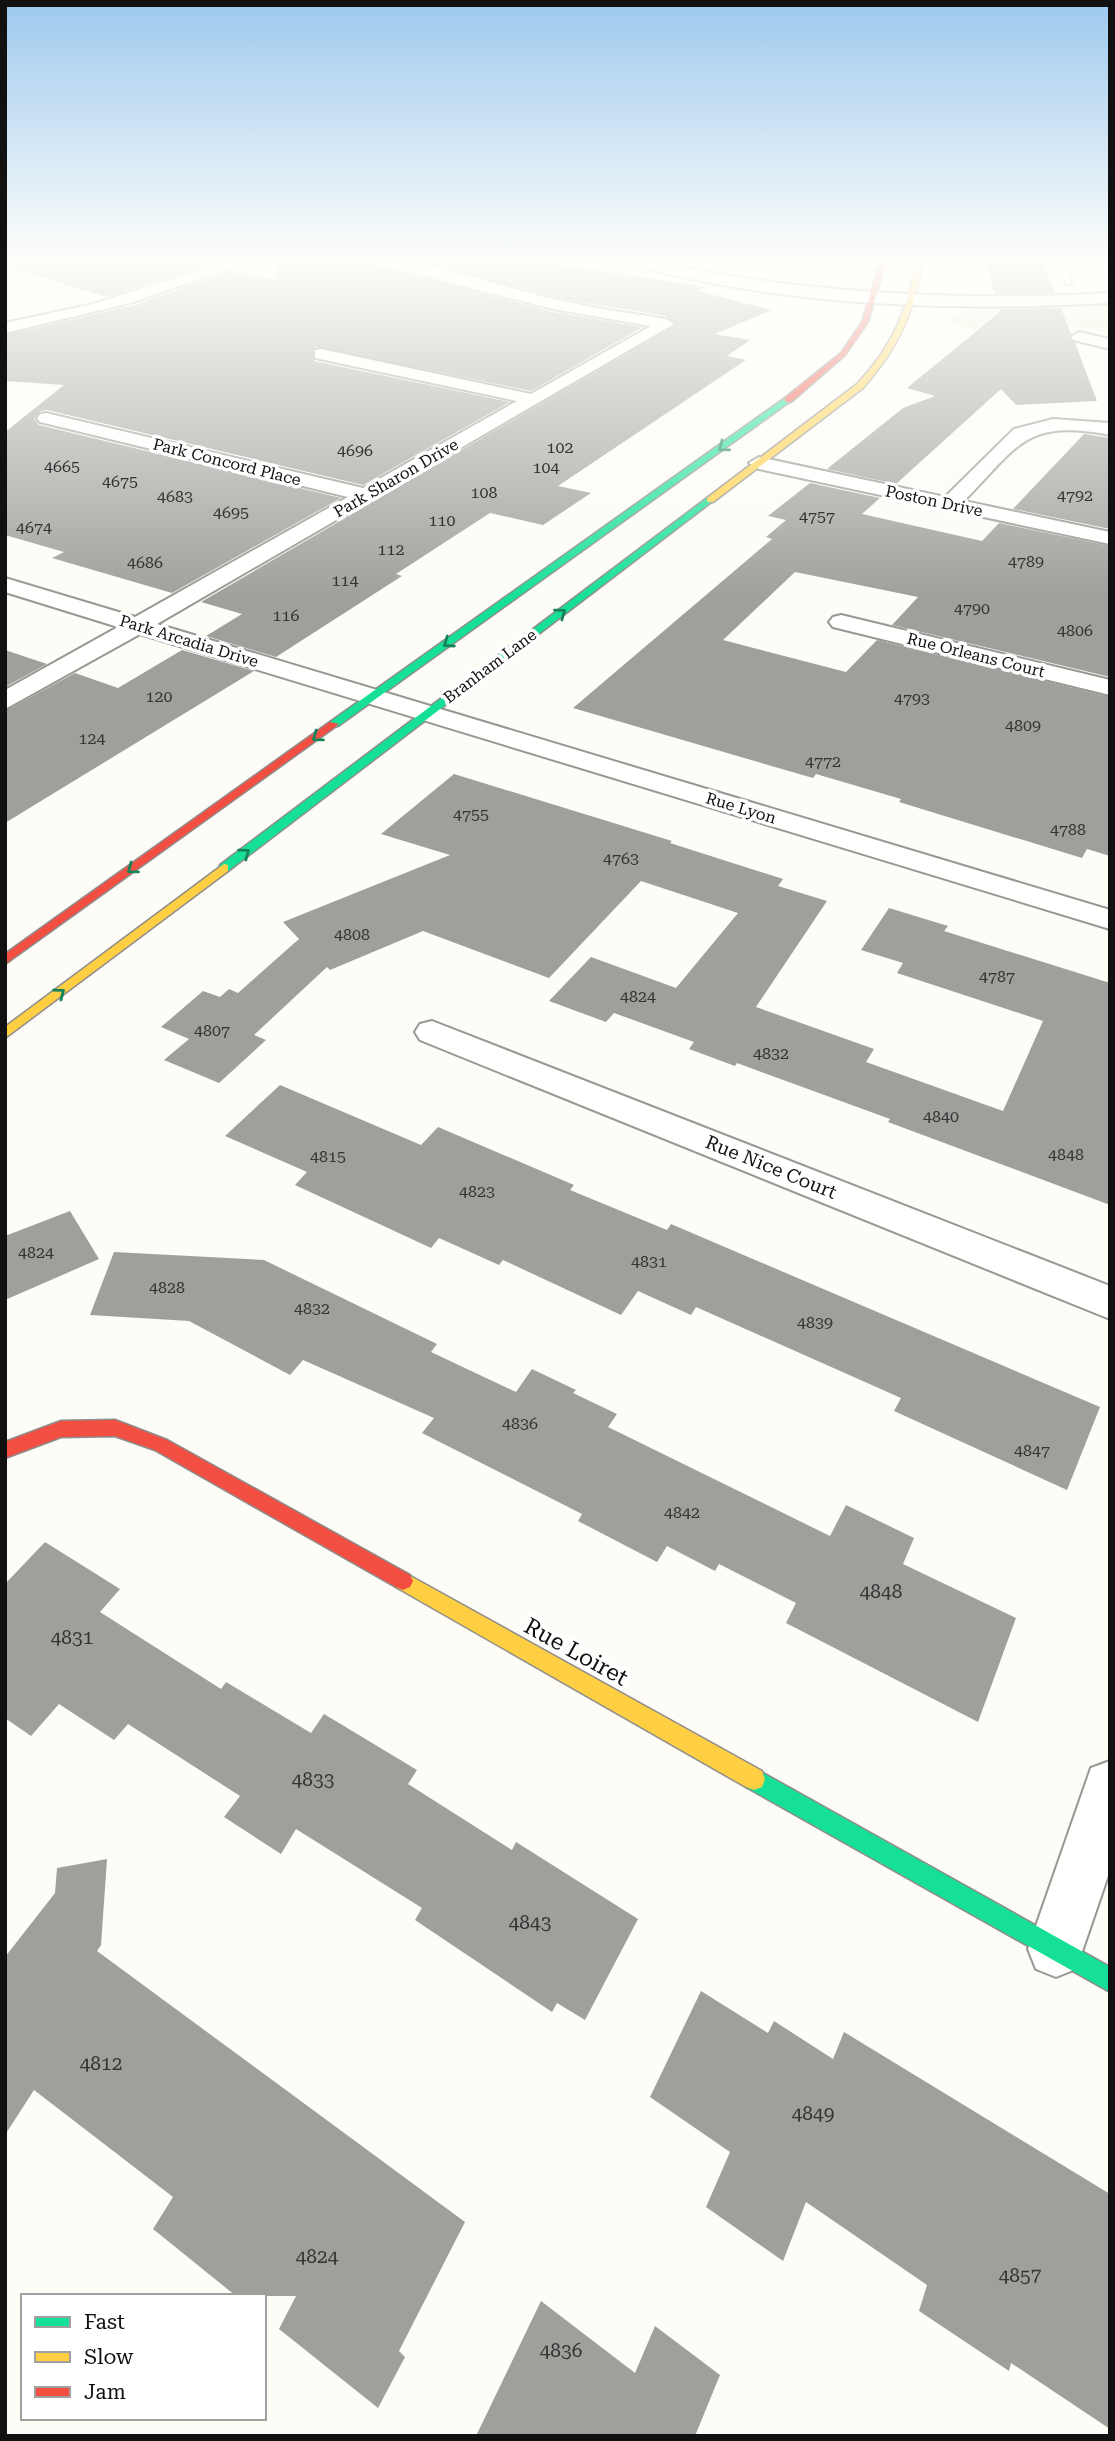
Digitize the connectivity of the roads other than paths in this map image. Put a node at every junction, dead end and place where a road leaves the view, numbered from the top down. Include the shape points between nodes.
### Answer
1 (406, 373) edge
2 (581, 373) edge
3 (822, 373) edge
4 (873, 373) edge
5 (534, 400) junction
6 (46, 418) dead end
7 (1110, 429) edge
8 (759, 463) junction
9 (366, 495) junction
10 (949, 504) junction
11 (1110, 538) edge
12 (5, 586) edge
13 (841, 622) dead end
14 (138, 626) junction
15 (1110, 688) edge
16 (372, 697) junction
17 (5, 701) edge
18 (428, 714) junction
19 (1110, 920) edge
20 (5, 960) edge
21 (432, 1032) dead end
22 (5, 1034) edge
23 (1110, 1303) edge
24 (5, 1450) edge
25 (1110, 1787) edge
26 (1056, 1949) junction
27 (1110, 1980) edge

1 - 5 street
2 - 5 street, Park Sharon Drive
3 -> 16 main road
4 - 8 main road, Branham Lane
5 - 9 street, Park Sharon Drive
6 - 9 street, Park Concord Place
7 - 10 street via 1063,423 1021,433
8 - 10 street, Poston Drive
18 -> 8 main road, Branham Lane
9 - 14 street, Park Sharon Drive
10 - 11 street, Poston Drive
12 - 14 street, Park Arcadia Drive
13 - 15 street, Rue Orleans Court
14 - 16 street, Park Arcadia Drive
14 - 17 street, Park Sharon Drive
16 - 18 street, Rue Lyon
16 -> 20 main road
18 - 19 street, Rue Lyon
22 -> 18 main road, Branham Lane
21 - 23 street, Rue Nice Court
24 - 26 main road, Rue Loiret via 61,1429 115,1428 161,1445
25 - 26 street
26 - 27 main road, Rue Loiret

